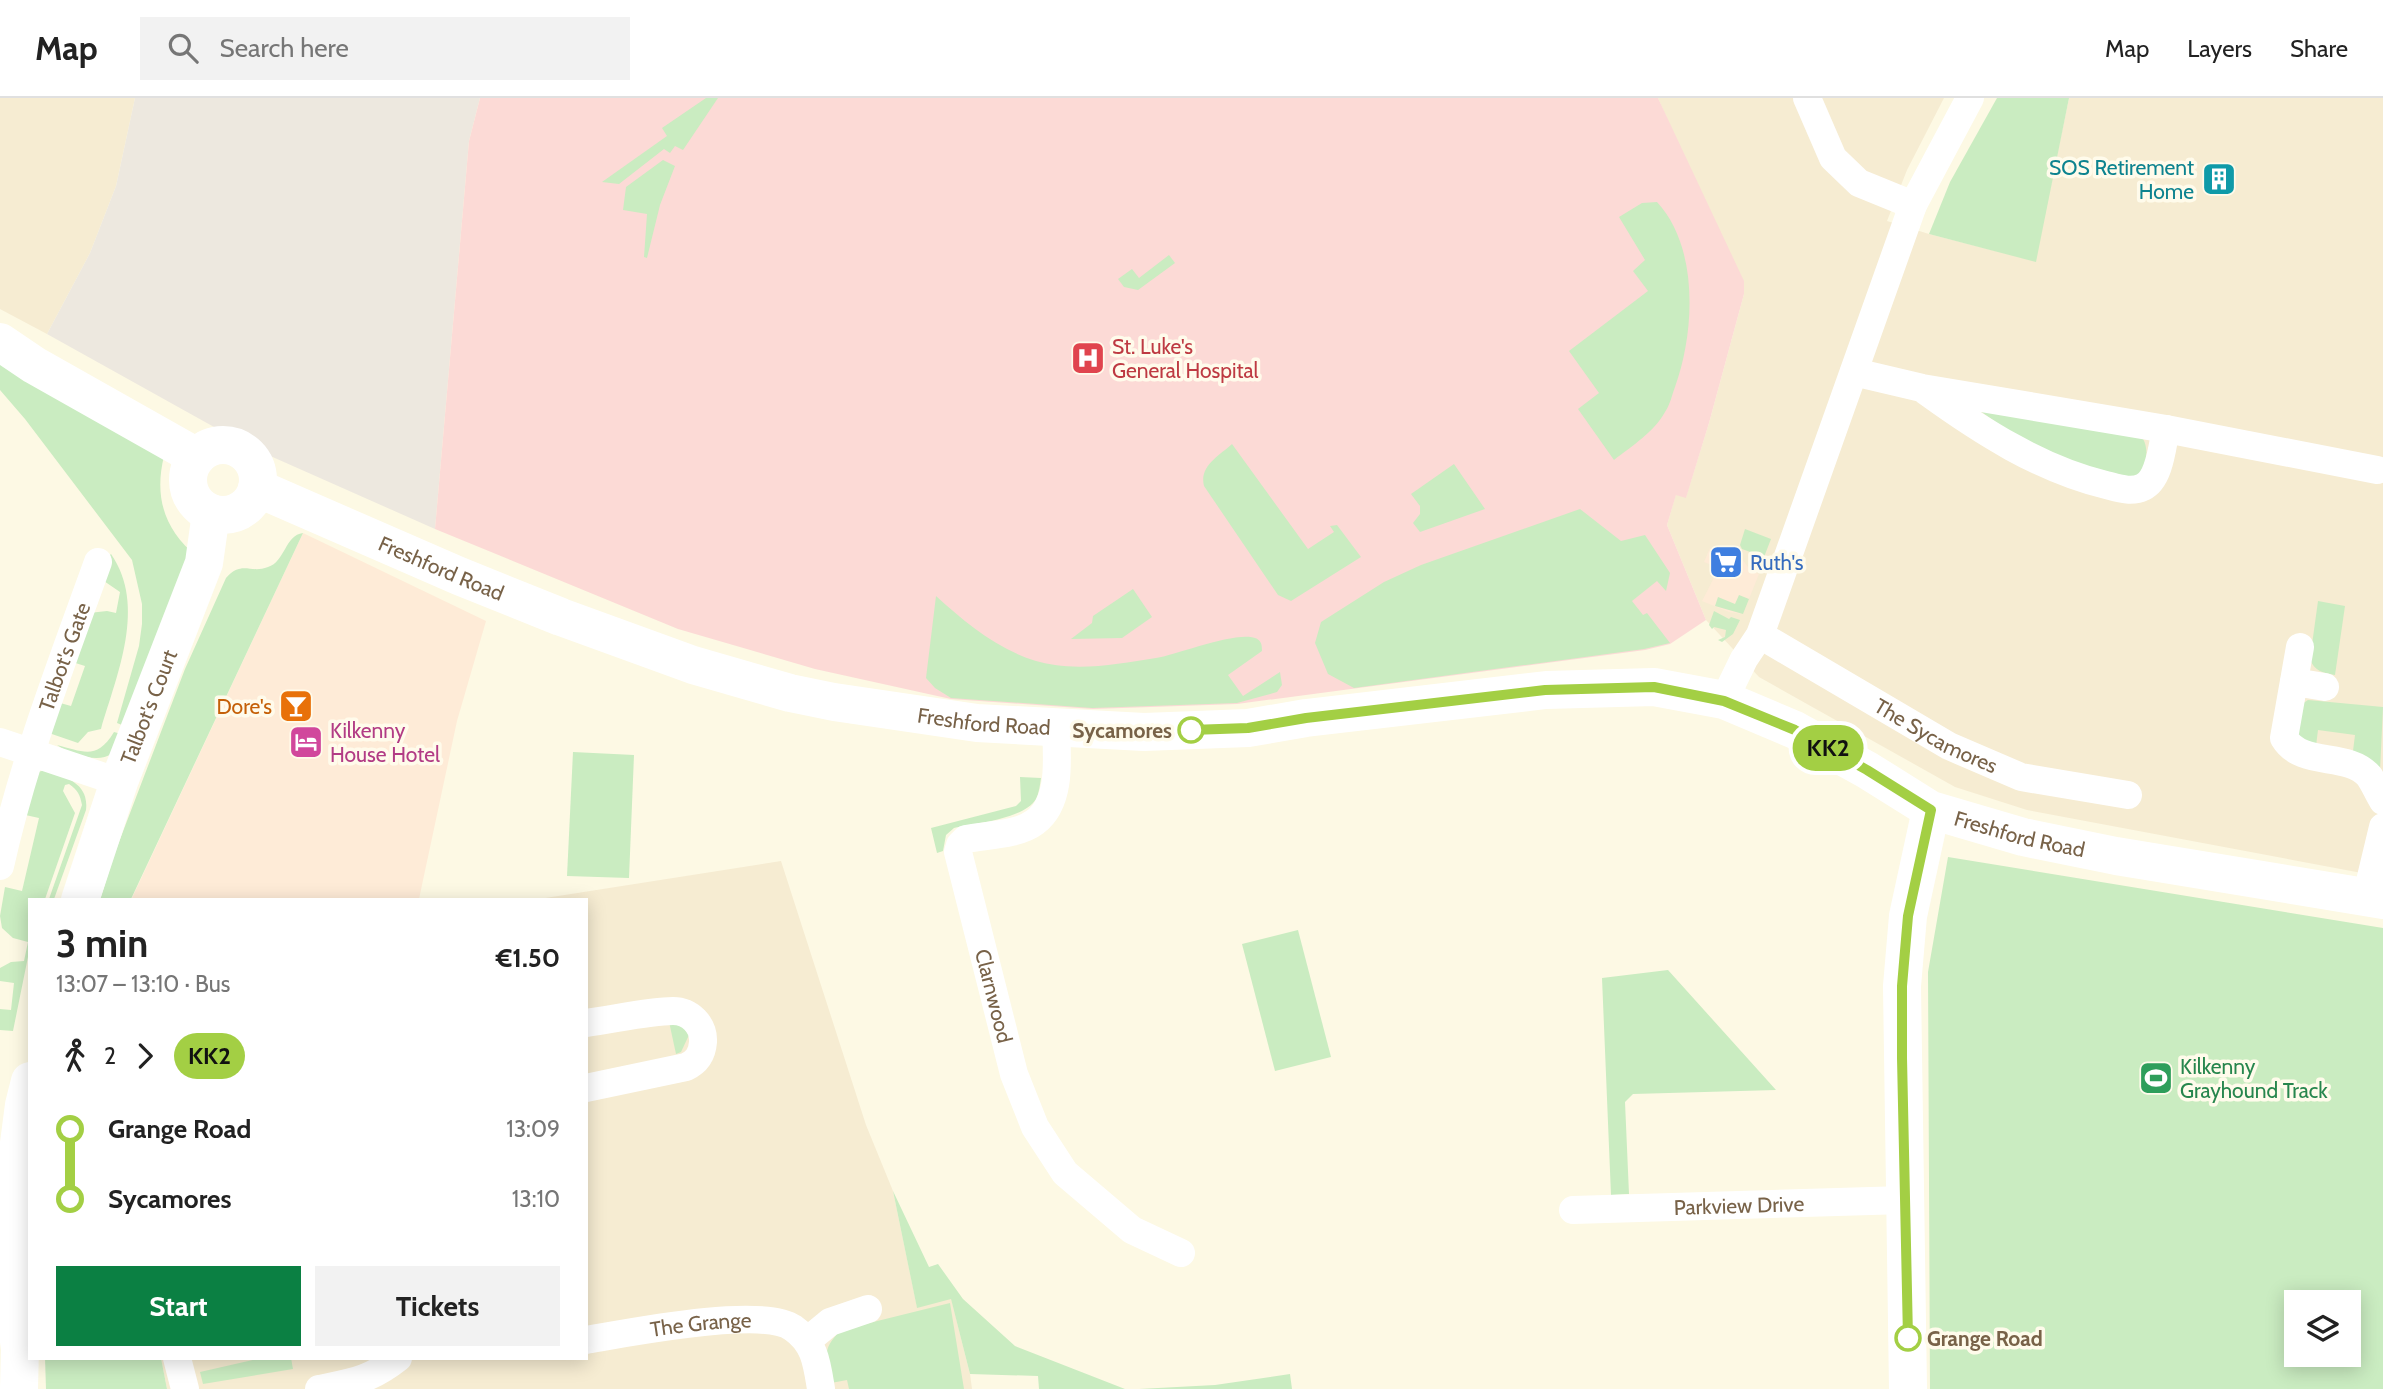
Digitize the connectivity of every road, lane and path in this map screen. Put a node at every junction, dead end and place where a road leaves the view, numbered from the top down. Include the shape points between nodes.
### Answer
1 (1807, 98) edge
2 (1969, 98) edge
3 (1913, 205) junction
4 (0, 342) edge
5 (1854, 372) junction
6 (1922, 388) junction
7 (2166, 429) junction
8 (197, 457) junction
9 (2377, 470) dead end
10 (257, 488) junction
11 (211, 513) junction
12 (98, 562) dead end
13 (1760, 635) junction
14 (2300, 647) dead end
15 (2294, 682) junction
16 (2325, 687) dead end
17 (1724, 701) junction
18 (1056, 728) junction
19 (0, 742) edge
20 (31, 752) junction
21 (119, 782) junction
22 (2128, 795) dead end
23 (2383, 801) edge
24 (1931, 810) junction
25 (2383, 827) edge
26 (0, 866) edge
27 (81, 898) edge
28 (2374, 899) edge
29 (588, 1023) edge
30 (588, 1088) edge
31 (28, 1089) edge
32 (1905, 1200) junction
33 (1573, 1210) dead end
34 (1181, 1253) dead end
35 (868, 1309) dead end
36 (588, 1340) edge
37 (807, 1341) junction
38 (178, 1360) edge
39 (396, 1360) edge
40 (19, 1389) edge
41 (185, 1389) edge
42 (319, 1389) edge
43 (821, 1389) edge
44 (1909, 1389) edge

1 - 3 street via 1833,158 1859,183
2 - 3 street
3 - 5 street
4 - 8 main road
5 - 6 street
5 - 13 street
6 - 7 street
6 - 7 street via 2026,455 2080,479 2129,490 2154,478
7 - 9 street
8 - 10 main road via 219,445 243,451 257,472
8 - 11 main road via 190,472 190,488 197,503
10 - 11 main road via 249,503 236,513
10 - 18 main road, Freshford Road via 484,587 693,665 834,702 977,723
11 - 21 main road, Talbot's Court via 204,563
12 - 20 street, Talbot's Gate
13 - 17 street
13 - 22 street, The Sycamores via 1949,746 2021,777
14 - 15 street
15 - 16 street
15 - 23 street via 2284,738 2290,747 2367,774
17 - 18 main road, Freshford Road via 1654,687 1604,687 1533,691 1248,728 1144,732
17 - 24 main road, Freshford Road via 1795,730
18 - 34 street, Clarnwood via 1057,769 1045,811 1017,830 966,839 958,852 1014,1074 1035,1127 1065,1174 1132,1230
19 - 20 street
20 - 21 street
20 - 26 street, Talbot's Gate
21 - 27 main road, Talbot's Court
24 - 28 main road, Freshford Road via 2023,837 2102,853
24 - 32 main road via 1908,916 1902,986
25 - 28 street
29 - 30 street via 674,1011 698,1023 703,1036 702,1052 686,1068
31 - 40 main road via 15,1174
32 - 33 street, Parkview Drive
32 - 44 main road
35 - 37 street via 830,1322
36 - 37 street, The Grange via 749,1318 775,1320
37 - 43 street via 816,1356
38 - 41 street
39 - 42 street via 380,1373

